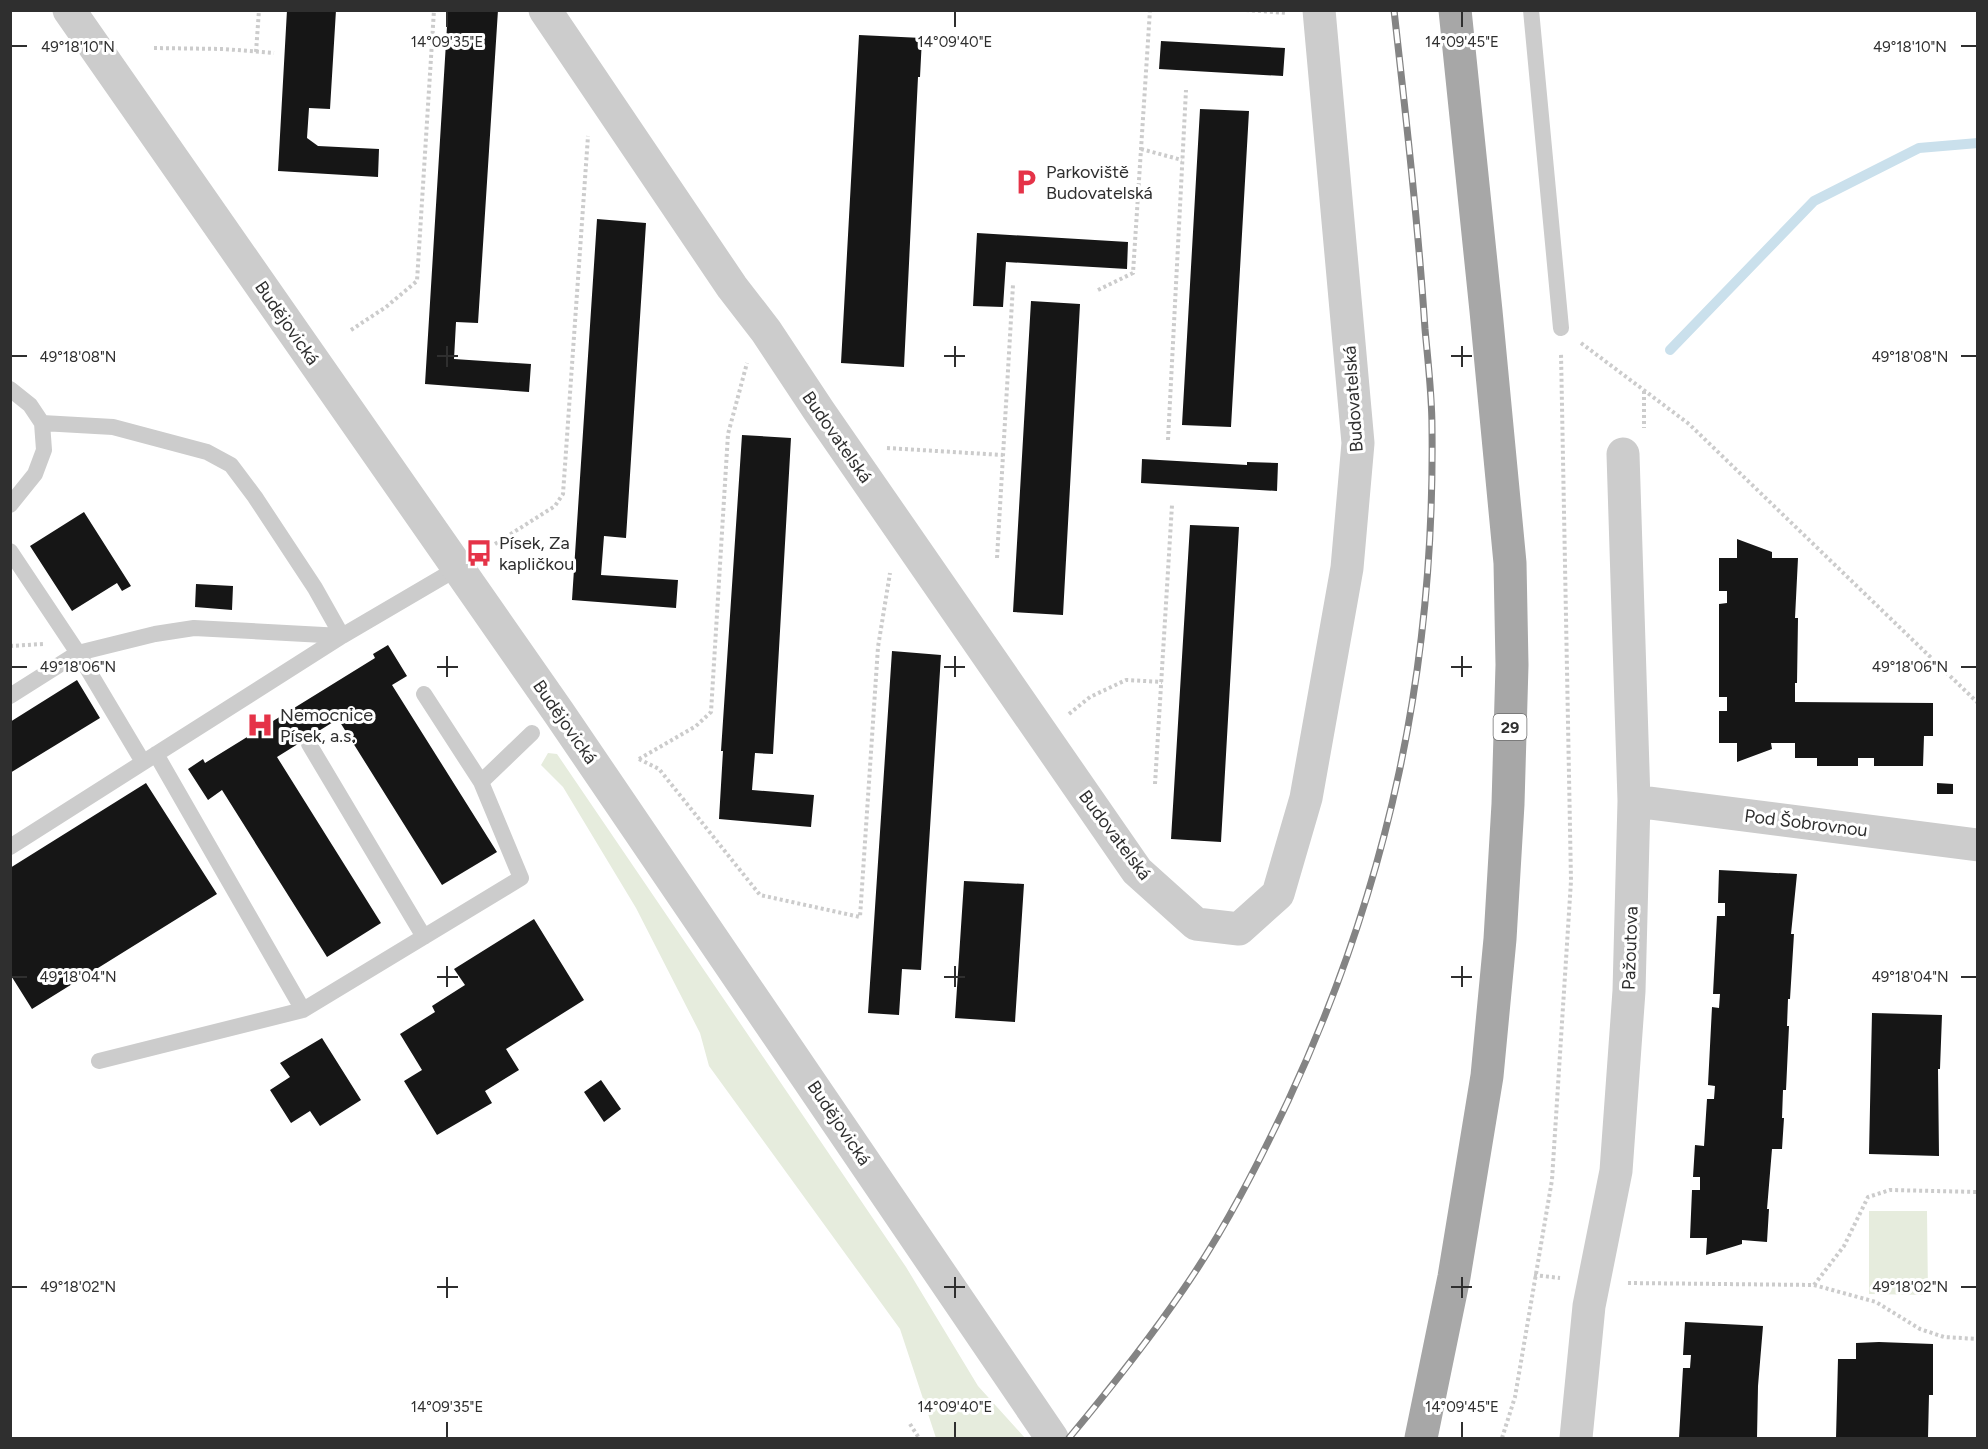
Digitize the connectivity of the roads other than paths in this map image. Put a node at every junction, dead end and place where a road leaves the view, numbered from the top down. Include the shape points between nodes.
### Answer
1 (69, 10) edge
2 (545, 10) edge
3 (1455, 10) edge
4 (1531, 10) edge
5 (1319, 13) edge
6 (1561, 328) road end
7 (10, 390) edge
8 (42, 423) junction
9 (1623, 454) dead end
10 (10, 505) edge
11 (10, 551) edge
12 (458, 568) junction
13 (342, 636) junction
14 (78, 652) junction
15 (424, 694) dead end
16 (10, 696) edge
17 (532, 734) dead end
18 (309, 744) dead end
19 (150, 758) junction
20 (481, 782) junction
21 (1634, 801) junction
22 (1977, 845) edge
23 (10, 847) edge
24 (424, 937) junction
25 (303, 1010) junction
26 (99, 1061) dead end
27 (1052, 1438) edge
28 (1421, 1438) edge
29 (1576, 1438) edge

1 - 12 street, Budějovická
2 - 5 street, Budovatelská via 1137,871 1196,924 1239,929 1278,894 1306,798 1345,579 1358,443
3 - 28 main road, 29 via 1509,552 1512,665 1500,939 1487,1076 1454,1277
4 - 6 lane
7 - 8 lane via 30,405
8 - 10 lane via 44,450 35,474
8 - 13 lane via 113,427 207,452 231,465 315,588
9 - 21 street, Pažoutova
11 - 14 lane
12 - 13 lane
12 - 27 street, Budějovická
13 - 14 lane via 194,628 154,633
13 - 19 lane
14 - 16 lane
14 - 19 lane
15 - 20 lane
17 - 20 lane
18 - 24 lane
19 - 23 lane
19 - 25 lane
20 - 24 lane via 521,878
21 - 22 street, Pod Šobrovnou
21 - 29 street, Pažoutova via 1629,991 1616,1171 1590,1306
24 - 25 lane
25 - 26 lane

